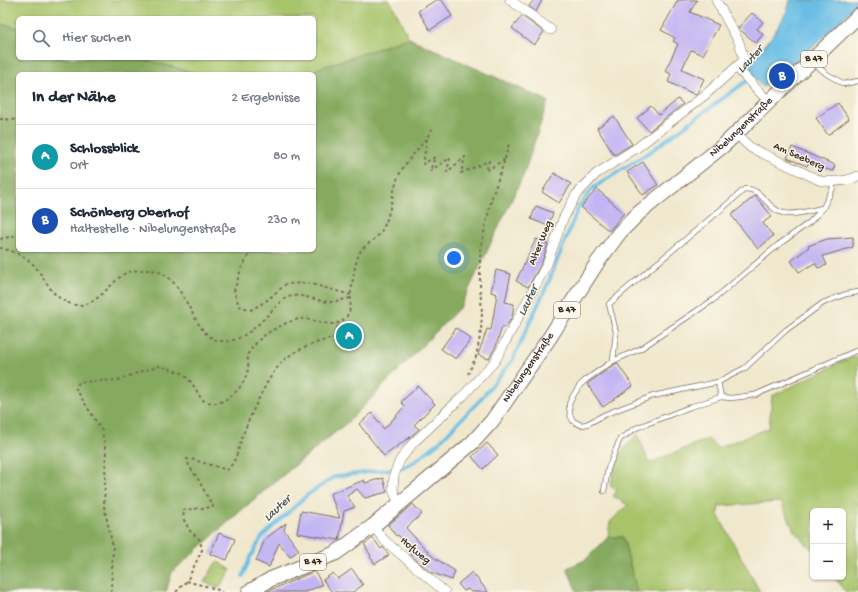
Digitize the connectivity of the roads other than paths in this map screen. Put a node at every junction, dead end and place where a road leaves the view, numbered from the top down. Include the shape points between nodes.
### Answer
1 (510, 0) edge
2 (716, 0) edge
3 (858, 16) edge
4 (551, 30) dead end
5 (811, 62) junction
6 (738, 69) junction
7 (858, 81) edge
8 (764, 97) junction
9 (736, 134) junction
10 (858, 176) edge
11 (832, 182) junction
12 (822, 208) junction
13 (858, 292) edge
14 (858, 350) edge
15 (613, 361) junction
16 (718, 382) junction
17 (721, 397) junction
18 (604, 491) dead end
19 (400, 503) junction
20 (373, 526) junction
21 (249, 592) edge
22 (445, 592) edge

1 - 4 street
2 - 6 street via 742,52 744,60
3 - 5 main road, Nibelungenstraße / B 47
5 - 7 lane via 844,84
5 - 8 main road, Nibelungenstraße / B 47
6 - 8 street
6 - 19 street, Alter Weg via 638,147 596,174 576,195 563,219 547,264 495,361 463,396 413,443 400,460 394,475 393,489
8 - 9 main road, Nibelungenstraße / B 47
9 - 11 street, Am Seeberg via 765,155 820,181
9 - 19 main road, Nibelungenstraße / B 47 via 640,212 620,232 492,421 472,443
10 - 11 street, Am Seeberg
11 - 12 lane via 833,188
12 - 15 lane via 810,222 713,300 640,348
12 - 15 lane via 782,213 751,189 745,189 609,304 616,332
13 - 16 lane via 823,303 786,330 746,368
14 - 17 lane via 755,395
15 - 16 lane via 587,379 575,392 569,412 577,423 587,424 654,396
16 - 17 lane
17 - 18 lane via 636,428 620,438 608,470
19 - 20 main road, Nibelungenstraße / B 47
20 - 21 main road, Nibelungenstraße / B 47 via 336,553 271,579
20 - 22 street, Hofweg via 386,541

